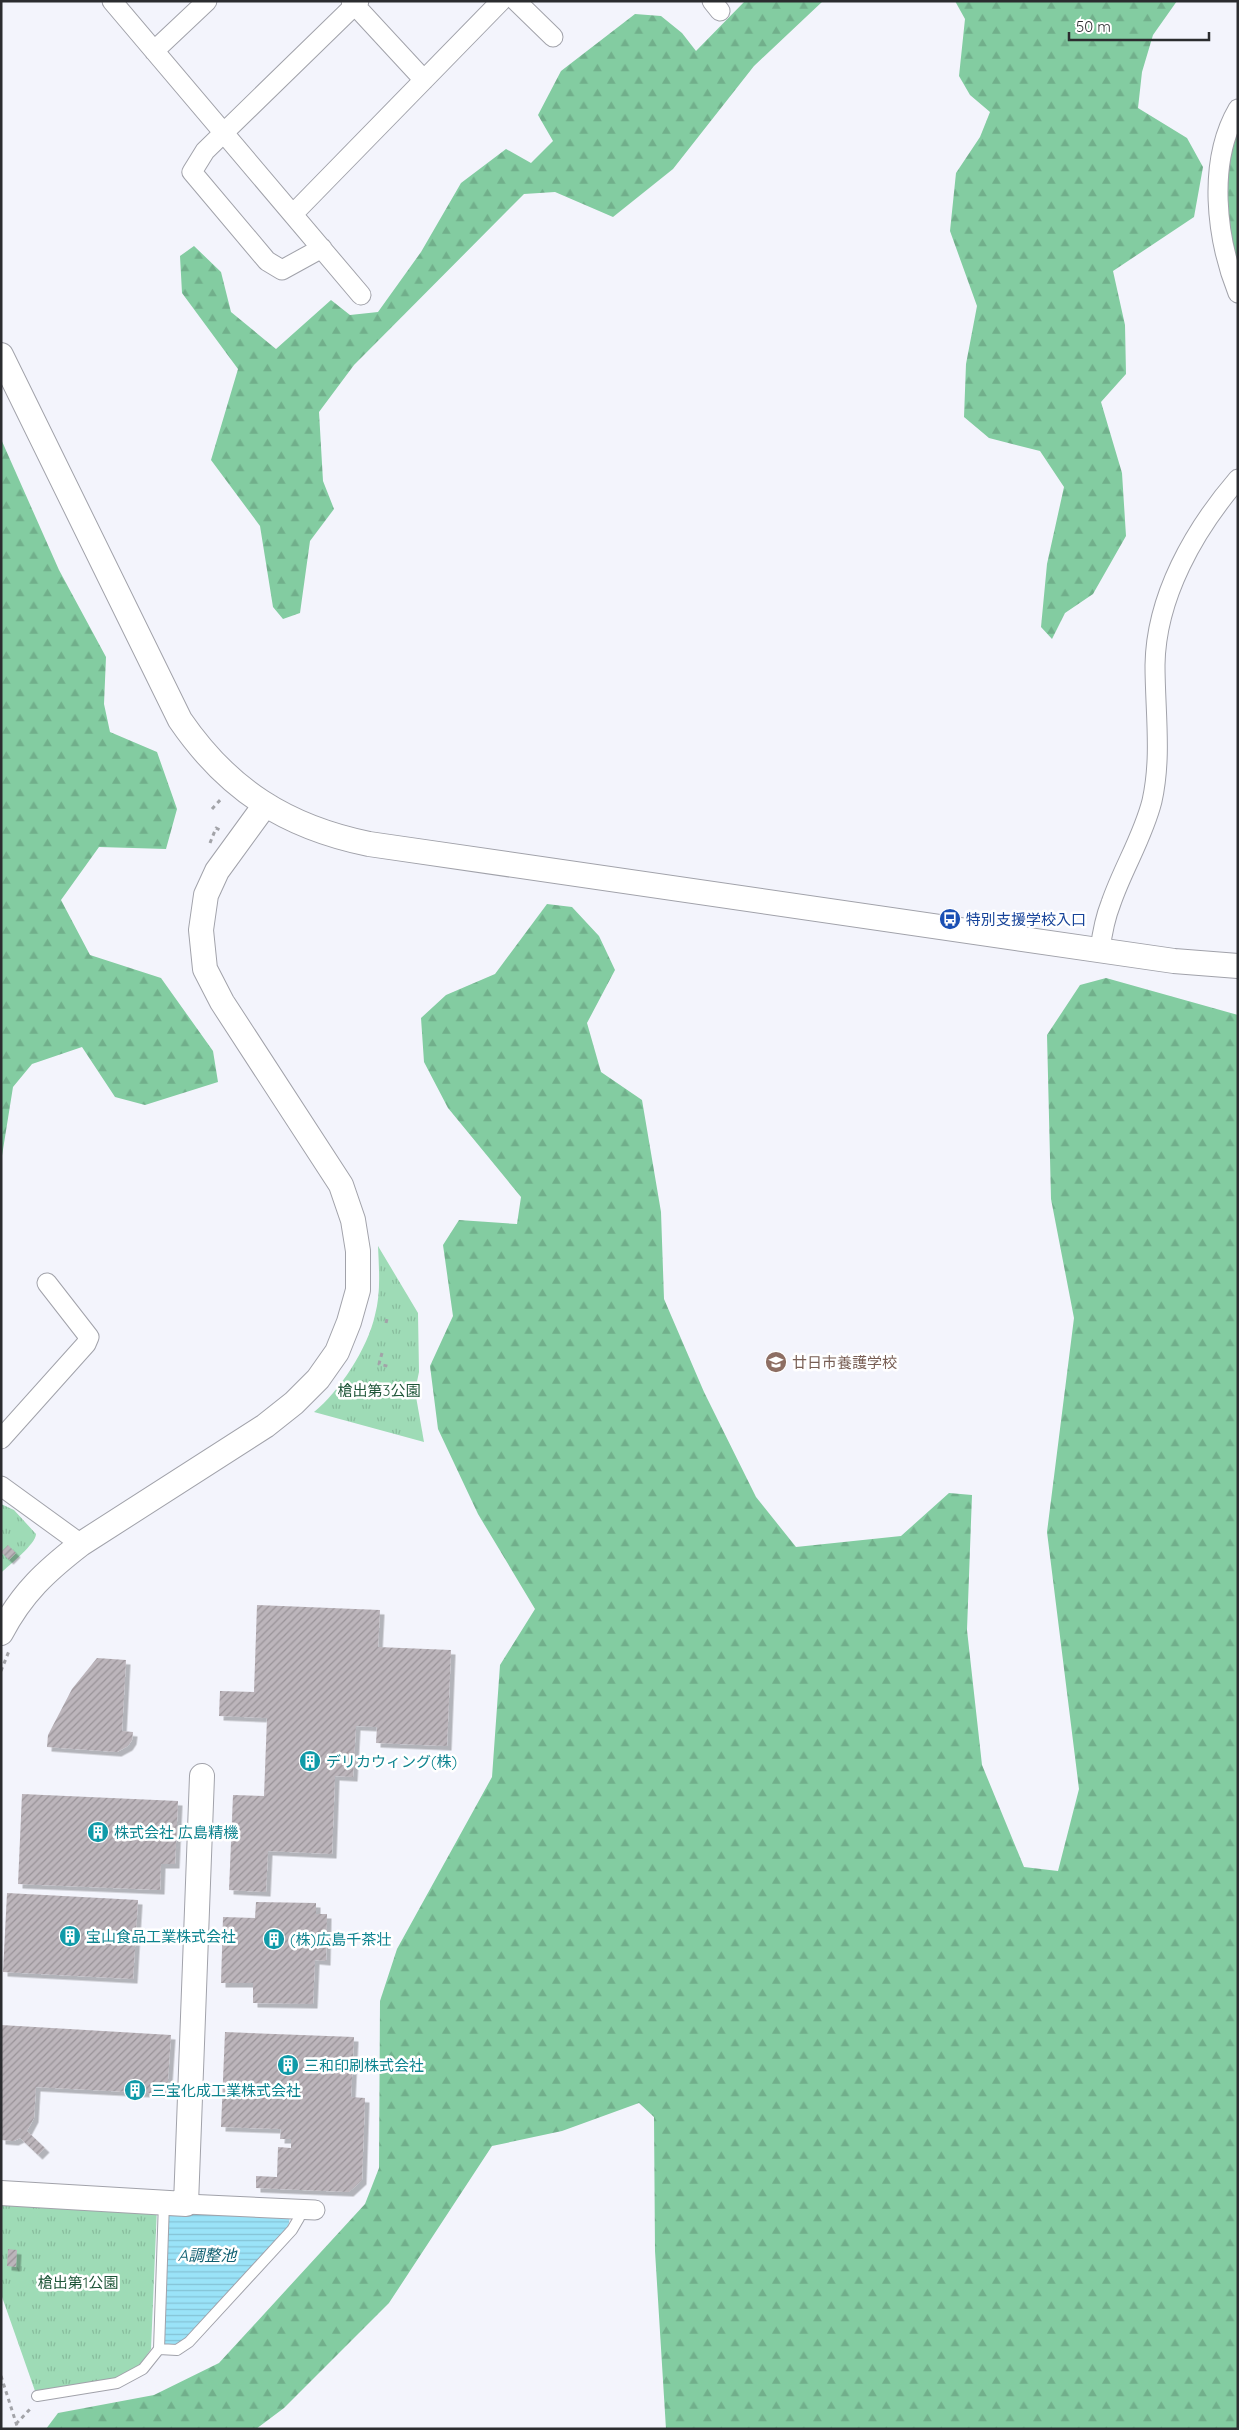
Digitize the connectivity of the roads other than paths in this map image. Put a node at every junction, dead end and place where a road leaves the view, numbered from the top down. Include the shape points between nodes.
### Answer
1 (112, 1) edge
2 (207, 1) edge
3 (500, 1) edge
4 (516, 1) edge
5 (355, 3) edge
6 (553, 38) dead end
7 (154, 51) junction
8 (424, 80) junction
9 (1238, 109) edge
10 (224, 133) junction
11 (293, 214) junction
12 (322, 248) junction
13 (1238, 293) edge
14 (361, 295) dead end
15 (1, 355) edge
16 (1238, 479) edge
17 (265, 805) junction
18 (1100, 950) junction
19 (1238, 966) edge
20 (47, 1283) dead end
21 (1, 1439) edge
22 (1, 1486) edge
23 (81, 1544) junction
24 (7, 1638) edge
25 (202, 1776) dead end
26 (1, 2193) edge
27 (175, 2203) junction
28 (308, 2210) joint
29 (159, 2349) junction
30 (37, 2396) road end

1 - 7 street
2 - 7 street
3 - 8 street
4 - 6 street
5 - 8 street
5 - 10 street
7 - 10 street
8 - 11 street
9 - 13 street via 1225,142 1219,172 1220,223
10 - 11 street
10 - 12 street via 192,172 198,180 267,260 282,270
11 - 12 street
12 - 14 street
15 - 17 street via 180,720 230,779
16 - 18 street via 1218,502 1187,550 1164,607 1157,636 1155,666 1158,738 1152,802 1110,904
17 - 18 street via 319,831 369,844
17 - 23 street via 217,871 206,895 201,930 205,969 222,1002 341,1185 357,1243 358,1290 337,1352 318,1379 294,1404
18 - 19 street
20 - 21 street via 89,1337
22 - 23 street
23 - 24 street via 32,1586 14,1608
25 - 27 street
26 - 27 street
27 - 28 street
27 - 29 lane
28 - 29 lane via 189,2342 177,2350
29 - 30 lane via 143,2369 116,2383

